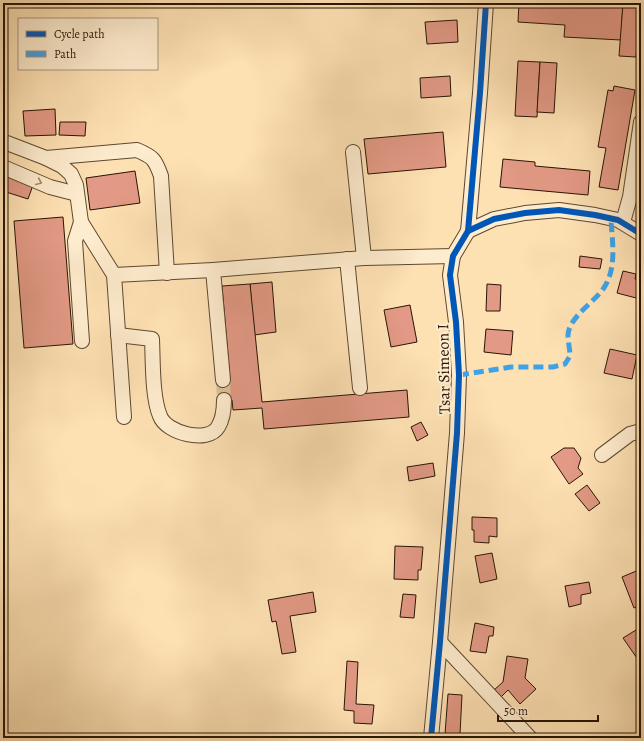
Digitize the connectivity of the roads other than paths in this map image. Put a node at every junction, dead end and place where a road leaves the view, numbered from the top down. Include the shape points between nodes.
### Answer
1 (486, 3) edge
2 (641, 122) edge
3 (3, 142) edge
4 (353, 152) dead end
5 (46, 158) junction
6 (3, 167) edge
7 (77, 194) junction
8 (81, 222) junction
9 (623, 222) junction
10 (468, 232) junction
11 (641, 234) edge
12 (453, 256) junction
13 (364, 258) junction
14 (347, 259) junction
15 (213, 270) junction
16 (168, 273) junction
17 (114, 275) junction
18 (118, 336) junction
19 (82, 341) dead end
20 (223, 380) tunnel mouth
21 (360, 388) dead end
22 (224, 400) tunnel mouth
23 (124, 417) dead end
24 (641, 430) edge
25 (602, 455) dead end
26 (440, 642) junction
27 (431, 738) edge
28 (530, 738) edge

1 - 10 street, Tsar Simeon I
2 - 9 street via 630,197
3 - 5 street
4 - 13 street
5 - 7 street via 71,174
5 - 16 street via 137,150 150,156 161,176
6 -> 7 street via 50,187
7 - 8 street
8 - 17 street
8 - 19 street via 75,241
9 - 10 street via 560,210 525,213 494,220
9 - 11 street
10 - 12 street, Tsar Simeon I
12 - 13 street
12 - 26 street, Tsar Simeon I via 450,275 459,375 457,433
13 - 14 street
14 - 15 street
14 - 21 street
15 - 16 street
15 - 20 street
16 - 17 street
17 - 18 street
18 - 22 street via 152,339 156,402 160,417 166,426 186,435 205,435 218,429 223,417
18 - 23 street
24 - 25 street via 630,434
26 - 27 street, Tsar Simeon I
26 - 28 street

